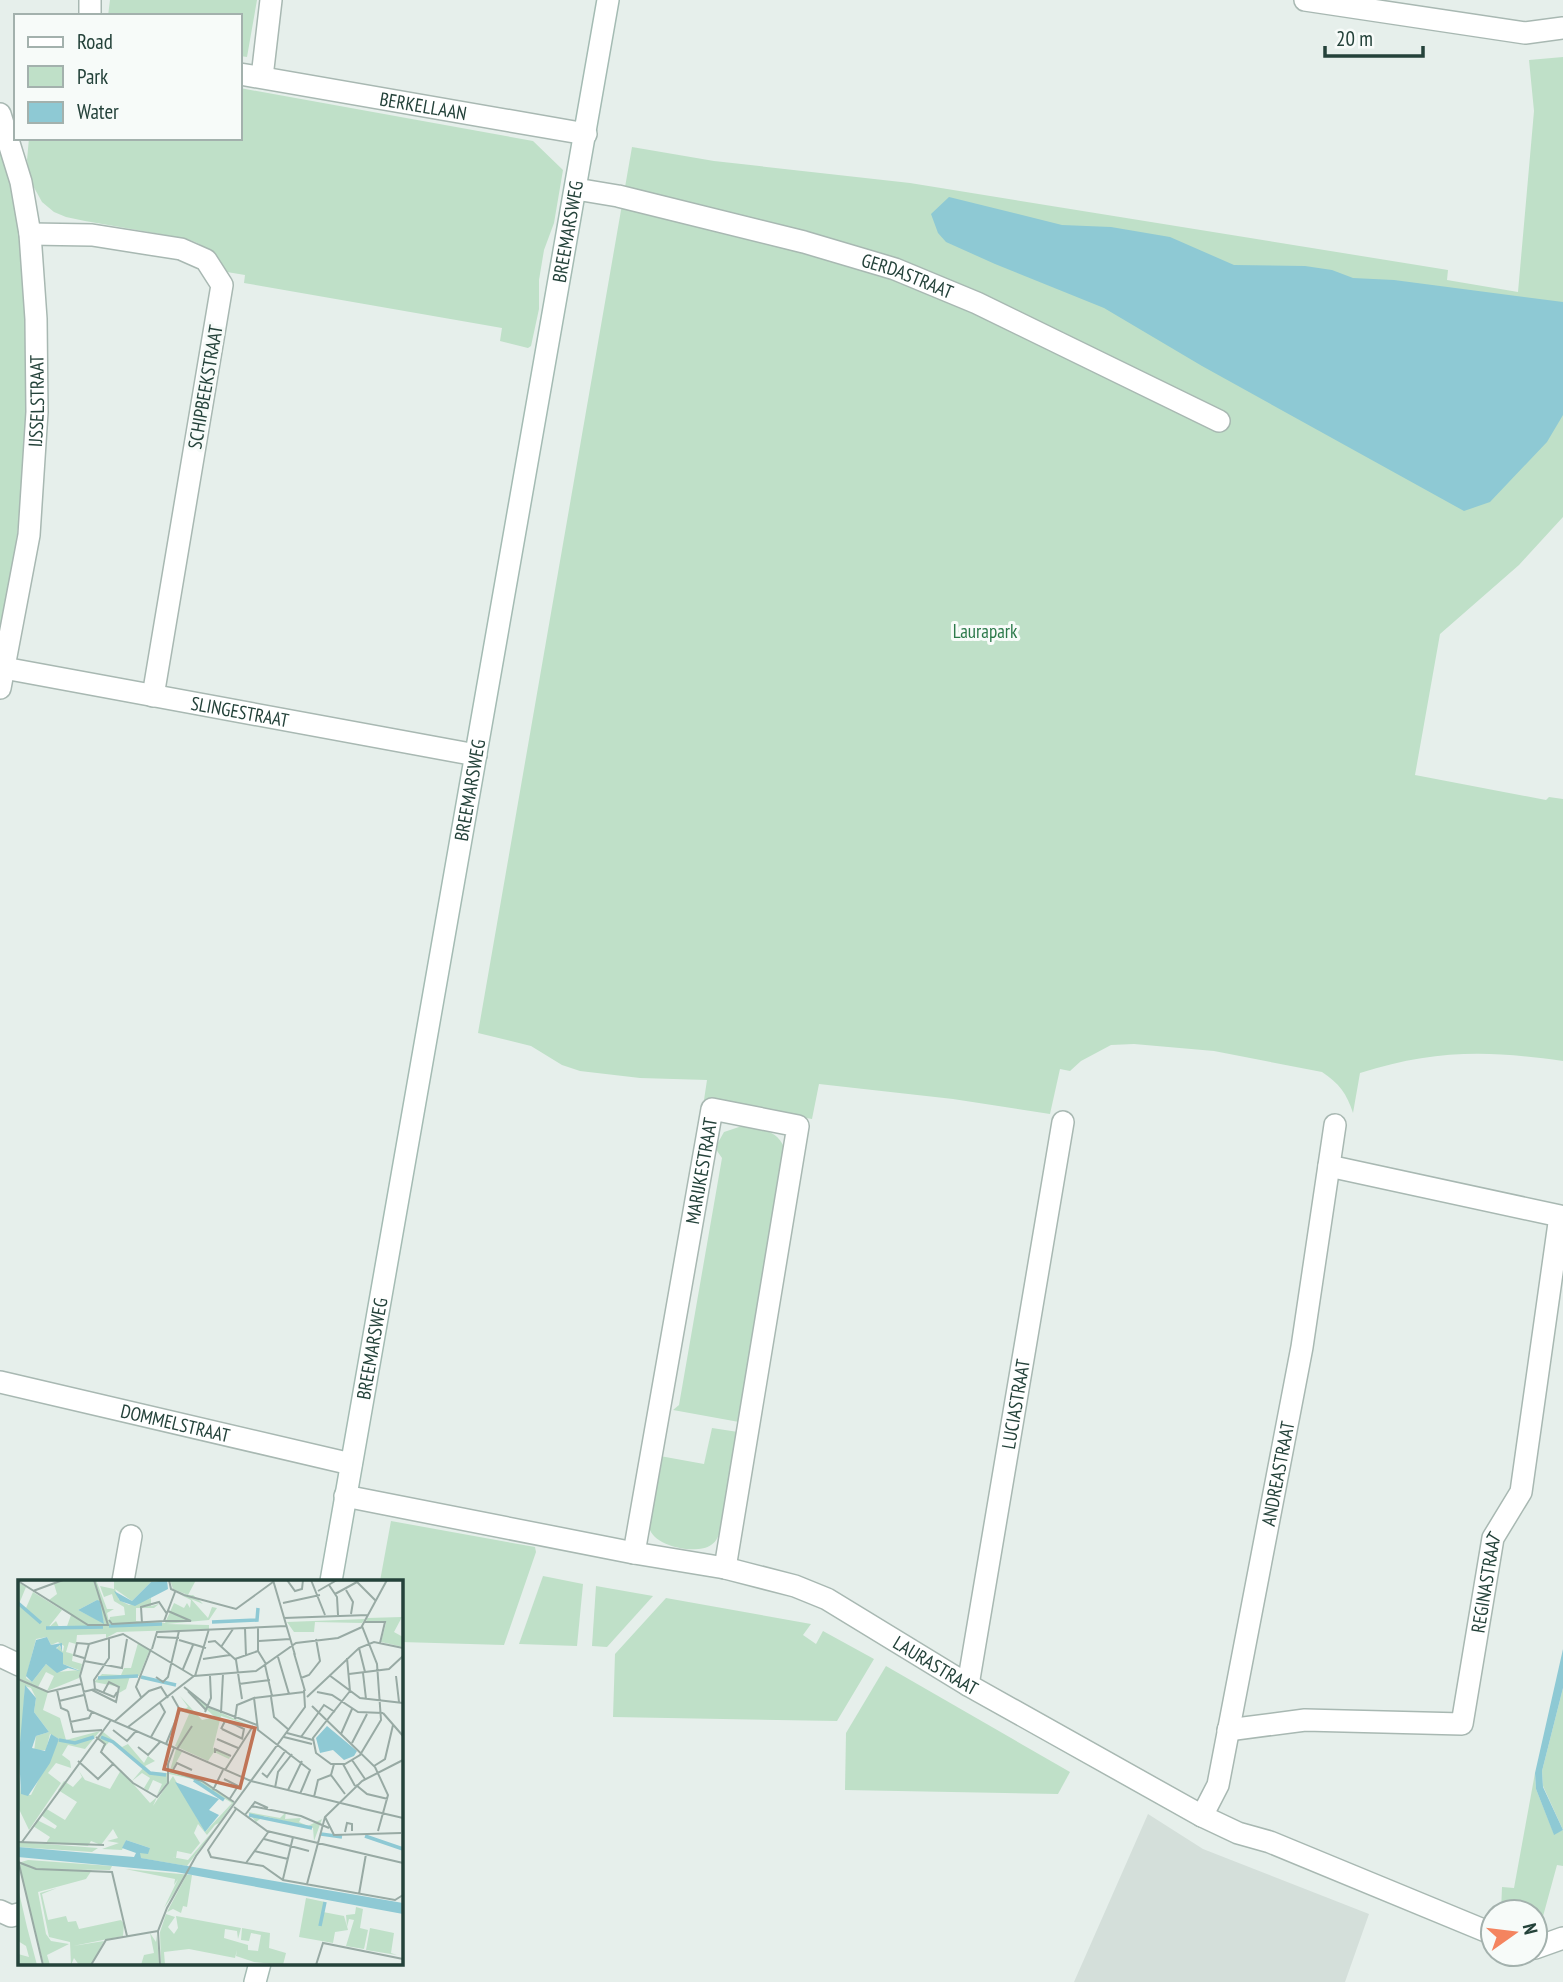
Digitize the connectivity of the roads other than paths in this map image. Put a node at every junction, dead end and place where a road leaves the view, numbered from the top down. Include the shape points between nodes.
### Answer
1 (271, 0) edge
2 (608, 0) edge
3 (1305, 0) edge
4 (1563, 28) edge
5 (242, 74) edge
6 (262, 77) junction
7 (0, 114) edge
8 (586, 134) junction
9 (576, 189) junction
10 (30, 234) junction
11 (1219, 421) dead end
12 (2, 678) edge
13 (153, 696) junction
14 (476, 755) junction
15 (1063, 1122) dead end
16 (1335, 1125) dead end
17 (1329, 1167) junction
18 (1561, 1208) edge
19 (0, 1382) edge
20 (351, 1464) junction
21 (345, 1496) junction
22 (131, 1536) dead end
23 (634, 1553) junction
24 (725, 1568) junction
25 (123, 1580) edge
26 (331, 1580) edge
27 (0, 1656) edge
28 (18, 1665) edge
29 (968, 1685) junction
30 (1228, 1730) junction
31 (1202, 1816) junction
32 (0, 1912) edge
33 (18, 1914) edge
34 (1479, 1928) edge
35 (259, 1965) edge
36 (255, 1982) edge

1 - 6 street
2 - 8 street, BREEMARSWEG
3 - 4 street via 1525,33
5 - 6 street, BERKELLAAN
6 - 8 street, BERKELLAAN
7 - 10 street, IJSSELSTRAAT via 21,182
8 - 9 street, BREEMARSWEG
9 - 11 street, GERDASTRAAT via 804,242 895,270 977,303
9 - 14 street, BREEMARSWEG
10 - 12 street, IJSSELSTRAAT via 36,319 34,473 29,535
10 - 13 street, SCHIPBEEKSTRAAT via 92,236 181,249 206,260 222,285
12 - 13 street, SLINGESTRAAT
13 - 14 street, SLINGESTRAAT
14 - 20 street, BREEMARSWEG
15 - 29 street, LUCIASTRAAT
16 - 17 street, ANDREASTRAAT
17 - 18 street, REGINASTRAAT
17 - 30 street, ANDREASTRAAT via 1302,1347
18 - 30 street, REGINASTRAAT via 1521,1492 1493,1538 1462,1724 1305,1720
19 - 20 street, DOMMELSTRAAT
20 - 21 street, BREEMARSWEG
21 - 23 street, LAURASTRAAT
21 - 26 street, BREEMARSWEG
22 - 25 street
23 - 24 street, LAURASTRAAT
23 - 24 street, MARIJKESTRAAT via 712,1109 798,1126
24 - 29 street, LAURASTRAAT via 827,1600
27 - 28 street
29 - 31 street, LAURASTRAAT
30 - 31 street, ANDREASTRAAT via 1218,1785
31 - 34 street, LAURASTRAAT
32 - 33 street
35 - 36 street

